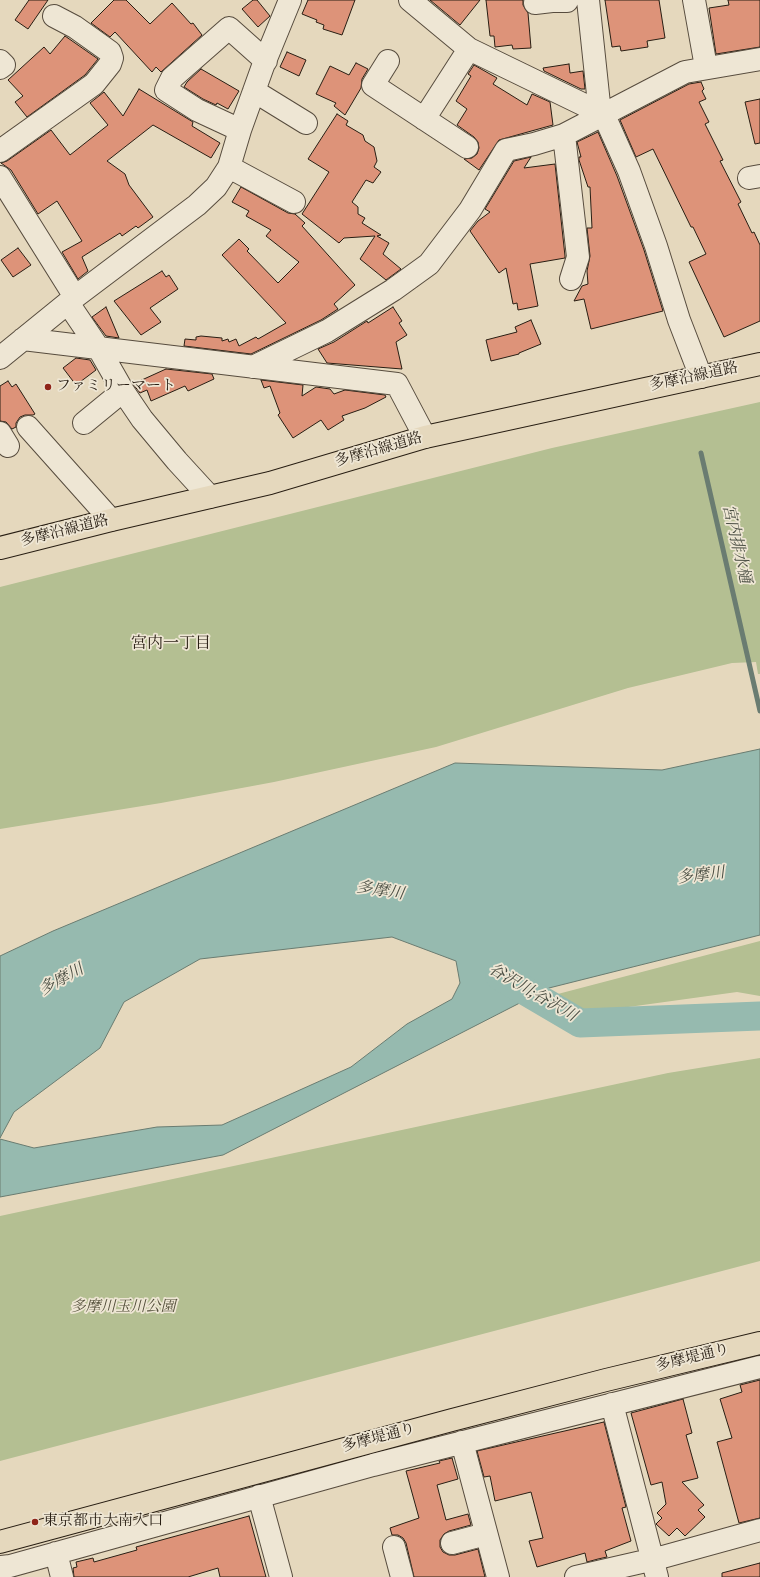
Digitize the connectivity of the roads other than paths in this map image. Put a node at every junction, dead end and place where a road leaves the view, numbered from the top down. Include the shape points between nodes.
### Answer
1 (290, 0) edge
2 (410, 0) edge
3 (694, 0) edge
4 (559, 1) edge
5 (54, 16) dead end
6 (469, 49) junction
7 (760, 59) edge
8 (0, 61) edge
9 (266, 61) junction
10 (388, 61) dead end
11 (706, 67) junction
12 (0, 68) edge
13 (254, 91) junction
14 (603, 114) junction
15 (424, 119) junction
16 (306, 124) dead end
17 (240, 130) junction
18 (564, 135) junction
19 (467, 146) dead end
20 (0, 151) edge
21 (229, 167) junction
22 (0, 177) edge
23 (294, 202) dead end
24 (572, 279) dead end
25 (72, 300) junction
26 (23, 339) junction
27 (99, 349) junction
28 (0, 358) edge
29 (760, 364) edge
30 (253, 367) junction
31 (701, 377) junction
32 (123, 391) junction
33 (84, 422) dead end
34 (28, 427) dead end
35 (425, 438) junction
36 (210, 497) junction
37 (111, 520) junction
38 (0, 548) edge
39 (760, 1343) edge
40 (760, 1367) edge
41 (612, 1404) junction
42 (462, 1442) junction
43 (259, 1496) junction
44 (760, 1530) edge
45 (486, 1534) junction
46 (0, 1542) edge
47 (452, 1543) dead end
48 (394, 1547) dead end
49 (56, 1553) junction
50 (0, 1568) edge
51 (655, 1568) edge
52 (587, 1576) edge
53 (62, 1577) edge
54 (281, 1577) edge
55 (402, 1577) edge
56 (498, 1577) edge

1 - 9 street
2 - 6 street
3 - 11 street
4 - 14 street
5 - 20 street via 75,27 110,52 110,64 94,84
6 - 14 street
6 - 15 street
7 - 11 street
8 - 12 street via 4,65
9 - 13 street
9 - 17 street via 229,28 172,78 166,90 197,110
10 - 15 street via 373,85
11 - 14 street via 685,72
13 - 16 street
13 - 17 street
14 - 18 street
14 - 31 street via 629,171
15 - 19 street
17 - 21 street
18 - 24 street via 578,257
18 - 30 street via 506,150 470,210 428,264 393,290 327,331
21 - 23 street
21 - 25 street via 216,187 197,205
22 - 25 street
25 - 26 street
25 - 27 street
26 - 27 street
26 - 28 street
27 - 30 street
27 - 32 street
29 - 31 main road, 多摩沿線道路
30 - 35 street via 397,384
31 - 35 main road, 多摩沿線道路
32 - 33 street
32 - 36 street via 142,419
34 - 37 street
35 - 36 main road, 多摩沿線道路 via 270,483
36 - 37 main road, 多摩沿線道路
37 - 38 main road, 多摩沿線道路
39 - 46 main road, 多摩堤通り via 452,1420
40 - 41 street
41 - 42 street
41 - 51 street
42 - 43 street
42 - 45 street
43 - 49 street
43 - 54 street
44 - 51 street
45 - 47 street
45 - 56 street
48 - 55 street
49 - 50 street
49 - 53 street
51 - 52 street

